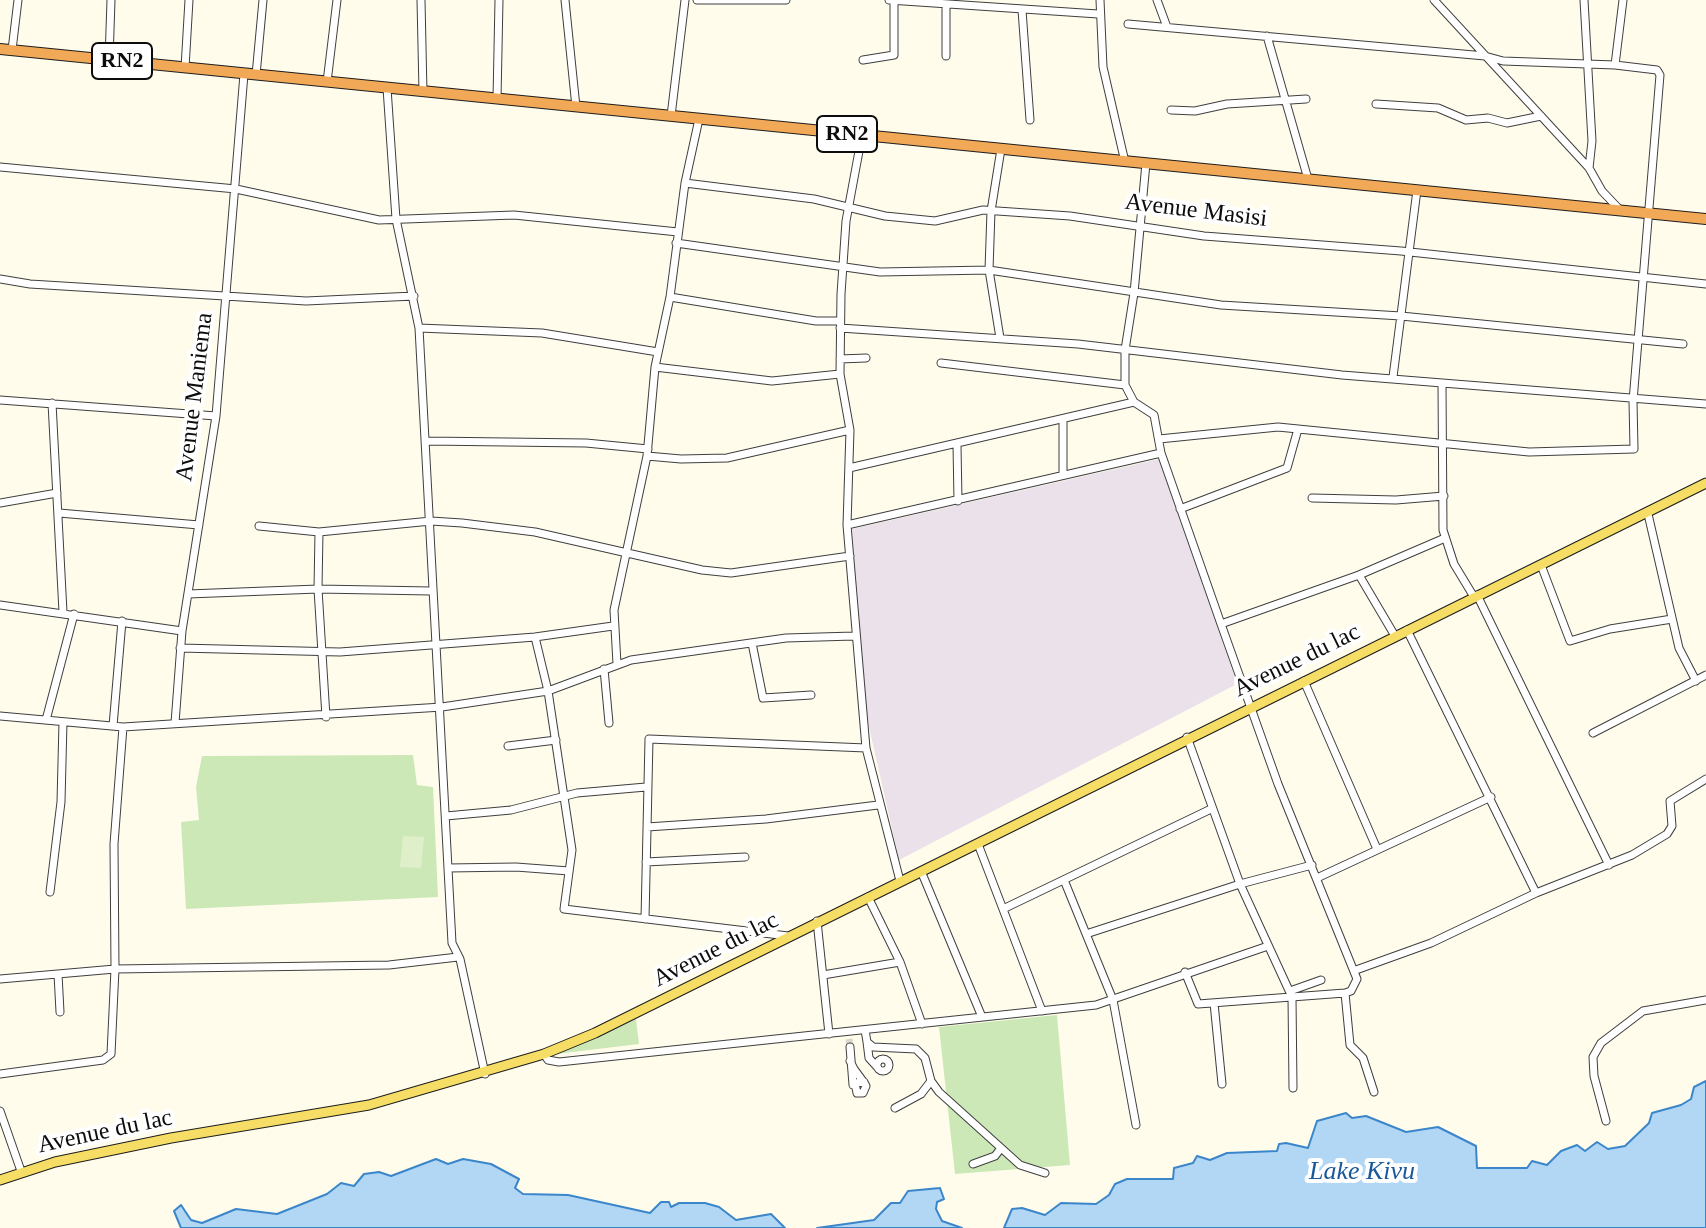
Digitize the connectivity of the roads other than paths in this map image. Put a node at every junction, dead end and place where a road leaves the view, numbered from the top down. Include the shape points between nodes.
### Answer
1 (18, 0) edge
2 (111, 0) edge
3 (189, 0) edge
4 (263, 0) edge
5 (337, 0) edge
6 (421, 0) edge
7 (499, 0) edge
8 (565, 0) edge
9 (685, 0) edge
10 (697, 0) edge
11 (708, 0) edge
12 (783, 0) edge
13 (892, 0) edge
14 (1100, 0) edge
15 (1157, 0) edge
16 (1434, 0) edge
17 (1584, 0) edge
18 (1623, 0) edge
19 (943, 3) edge
20 (1022, 10) junction
21 (1098, 14) junction
22 (1128, 24) dead end
23 (1167, 27) junction
24 (1267, 36) junction
25 (0, 49) edge
26 (12, 50) junction
27 (946, 56) dead end
28 (1485, 56) junction
29 (109, 60) junction
30 (863, 60) dead end
31 (1586, 64) junction
32 (1615, 65) junction
33 (185, 68) junction
34 (244, 74) junction
35 (256, 75) junction
36 (327, 82) junction
37 (387, 88) junction
38 (423, 92) junction
39 (497, 99) junction
40 (1283, 99) junction
41 (1306, 99) dead end
42 (1376, 104) dead end
43 (576, 107) junction
44 (1171, 110) dead end
45 (671, 116) junction
46 (1541, 116) junction
47 (699, 119) junction
48 (1030, 120) dead end
49 (862, 135) junction
50 (1001, 149) junction
51 (1125, 162) junction
52 (1146, 163) junction
53 (0, 167) edge
54 (1589, 168) junction
55 (1308, 179) junction
56 (685, 183) junction
57 (236, 189) junction
58 (1417, 190) junction
59 (849, 209) junction
60 (1620, 210) junction
61 (991, 211) junction
62 (1651, 213) junction
63 (396, 219) junction
64 (1706, 219) edge
65 (1139, 227) junction
66 (678, 232) junction
67 (676, 243) junction
68 (1408, 251) junction
69 (842, 267) junction
70 (989, 270) junction
71 (1644, 277) junction
72 (0, 279) edge
73 (1706, 284) edge
74 (1134, 293) junction
75 (414, 296) junction
76 (227, 297) junction
77 (670, 297) junction
78 (1401, 316) junction
79 (840, 325) junction
80 (419, 328) junction
81 (1000, 338) junction
82 (1637, 340) junction
83 (1683, 344) dead end
84 (1125, 350) junction
85 (658, 352) junction
86 (866, 358) dead end
87 (840, 359) junction
88 (941, 363) dead end
89 (655, 367) junction
90 (840, 374) junction
91 (1393, 377) junction
92 (1442, 384) junction
93 (1125, 385) junction
94 (0, 400) edge
95 (1633, 401) junction
96 (1134, 402) junction
97 (52, 403) junction
98 (1706, 404) edge
99 (216, 416) junction
100 (1063, 419) junction
101 (1298, 429) junction
102 (850, 430) junction
103 (1159, 439) junction
104 (427, 441) junction
105 (1442, 443) junction
106 (957, 445) junction
107 (648, 452) junction
108 (1161, 453) junction
109 (849, 468) junction
110 (1063, 475) junction
111 (1706, 483) edge
112 (57, 493) junction
113 (1444, 496) junction
114 (1312, 498) dead end
115 (958, 501) junction
116 (0, 503) edge
117 (1180, 509) junction
118 (59, 513) junction
119 (1648, 514) junction
120 (431, 521) junction
121 (199, 525) junction
122 (847, 525) junction
123 (259, 526) dead end
124 (319, 532) junction
125 (1445, 538) junction
126 (624, 554) junction
127 (850, 556) junction
128 (1541, 565) junction
129 (1359, 575) junction
130 (318, 589) junction
131 (431, 591) junction
132 (188, 594) junction
133 (1476, 596) junction
134 (0, 605) edge
135 (63, 612) junction
136 (74, 614) junction
137 (1672, 619) junction
138 (122, 621) junction
139 (1221, 624) junction
140 (613, 626) junction
141 (1407, 630) junction
142 (182, 631) junction
143 (854, 636) junction
144 (1395, 636) junction
145 (535, 637) junction
146 (752, 643) junction
147 (435, 646) junction
148 (180, 648) junction
149 (321, 651) junction
150 (617, 664) junction
151 (604, 669) junction
152 (1706, 675) edge
153 (1304, 681) junction
154 (1696, 681) junction
155 (548, 691) junction
156 (811, 695) dead end
157 (1251, 706) junction
158 (442, 707) junction
159 (0, 716) edge
160 (326, 717) junction
161 (46, 720) junction
162 (63, 722) junction
163 (175, 723) junction
164 (609, 723) dead end
165 (113, 726) junction
166 (123, 727) junction
167 (1593, 733) dead end
168 (1187, 737) junction
169 (556, 740) junction
170 (508, 746) dead end
171 (866, 748) junction
172 (1706, 779) edge
173 (646, 787) junction
174 (565, 795) junction
175 (1491, 797) junction
176 (878, 805) junction
177 (1211, 809) junction
178 (446, 816) junction
179 (647, 827) junction
180 (978, 844) junction
181 (1377, 849) junction
182 (745, 857) dead end
183 (646, 862) junction
184 (1312, 865) junction
185 (1609, 865) junction
186 (448, 868) junction
187 (569, 871) junction
188 (921, 871) junction
189 (1317, 878) junction
190 (1064, 880) junction
191 (900, 881) junction
192 (1240, 884) junction
193 (50, 892) dead end
194 (1536, 893) junction
195 (868, 897) junction
196 (1003, 909) junction
197 (645, 919) junction
198 (817, 921) junction
199 (1086, 934) junction
200 (788, 936) junction
201 (1268, 946) junction
202 (458, 957) junction
203 (900, 962) junction
204 (115, 969) junction
205 (1356, 970) junction
206 (1185, 972) junction
207 (58, 974) junction
208 (823, 975) junction
209 (0, 979) edge
210 (1321, 980) dead end
211 (1345, 993) junction
212 (1291, 994) junction
213 (1113, 1000) junction
214 (1706, 1000) edge
215 (1214, 1003) junction
216 (1042, 1011) junction
217 (60, 1012) dead end
218 (982, 1017) junction
219 (922, 1024) junction
220 (865, 1030) junction
221 (829, 1034) junction
222 (849, 1039) junction
223 (870, 1044) junction
224 (544, 1054) junction
225 (850, 1061) junction
226 (0, 1074) edge
227 (485, 1074) junction
228 (931, 1081) junction
229 (1222, 1084) dead end
230 (1293, 1088) dead end
231 (1374, 1092) dead end
232 (895, 1108) dead end
233 (0, 1111) edge
234 (1606, 1121) dead end
235 (1136, 1125) dead end
236 (1001, 1148) junction
237 (973, 1164) dead end
238 (21, 1171) junction
239 (1045, 1173) dead end
240 (0, 1180) edge

1 - 26 street
2 - 29 street
3 - 33 street
4 - 35 street
5 - 36 street
6 - 38 street
7 - 39 street
8 - 43 street
9 - 45 street
10 - 11 street
11 - 12 street
13 - 19 street
13 - 30 street via 894,55
14 - 21 street
15 - 23 street
16 - 28 street
17 - 31 street
18 - 32 street
19 - 20 street
19 - 27 street
20 - 21 street
20 - 48 street
21 - 51 street via 1111,114
22 - 23 street
23 - 24 street
24 - 28 street
24 - 40 street
25 - 26 highway, RN2
26 - 29 highway, RN2
28 - 31 street
28 - 46 street
29 - 33 highway, RN2
31 - 32 street
31 - 54 street
32 - 62 street via 1659,72
33 - 34 highway, RN2
34 - 35 highway, RN2
34 - 57 street, Avenue Maniema
35 - 36 highway, RN2
36 - 37 highway, RN2
37 - 38 highway, RN2
37 - 63 street
38 - 39 highway, RN2
39 - 43 highway, RN2
40 - 41 street
40 - 44 street
40 - 55 street
42 - 46 street via 1438,108 1466,120 1507,123
43 - 45 highway, RN2
45 - 47 highway, RN2
46 - 54 street
47 - 49 highway, RN2
47 - 56 street
49 - 50 highway, RN2
49 - 59 street
50 - 51 highway, RN2
50 - 61 street
51 - 52 highway, RN2
52 - 55 highway, RN2
52 - 65 street
53 - 57 street
54 - 60 street
55 - 58 highway, RN2
56 - 59 street, Avenue Masisi via 814,199
56 - 66 street
57 - 63 street via 362,218
57 - 76 street, Avenue Maniema
58 - 60 highway, RN2
58 - 68 street
59 - 61 street, Avenue Masisi via 935,221 968,211
59 - 69 street
60 - 62 highway, RN2
61 - 65 street, Avenue Masisi
61 - 70 street
62 - 64 highway, RN2
62 - 71 street
63 - 66 street via 514,215
63 - 75 street
65 - 68 street, Avenue Masisi
65 - 74 street
66 - 67 street
67 - 69 street
67 - 77 street
68 - 71 street, Avenue Masisi
68 - 78 street
69 - 70 street via 880,272
69 - 79 street
70 - 74 street
70 - 81 street
71 - 73 street, Avenue Masisi
71 - 82 street
72 - 76 street
74 - 78 street via 1221,305
74 - 84 street
75 - 76 street via 319,301
75 - 80 street
76 - 99 street, Avenue Maniema
77 - 79 street
77 - 85 street
78 - 82 street
78 - 91 street
79 - 81 street
79 - 87 street
80 - 85 street via 542,333
80 - 104 street
81 - 84 street
82 - 83 street
82 - 95 street
84 - 91 street
84 - 93 street
85 - 89 street
86 - 87 street
87 - 90 street
88 - 93 street
89 - 90 street via 772,381
89 - 107 street
90 - 102 street
91 - 92 street
92 - 95 street
92 - 105 street
93 - 96 street
94 - 97 street
95 - 98 street
95 - 105 street via 1634,449 1529,452
96 - 100 street
96 - 103 street via 1154,415
97 - 99 street
97 - 112 street
99 - 121 street, Avenue Maniema
100 - 106 street
100 - 110 street
101 - 103 street via 1235,429
101 - 105 street
101 - 117 street via 1287,468
102 - 107 street via 727,458 681,459
102 - 109 street
103 - 108 street
104 - 107 street via 586,443
104 - 120 street
105 - 113 street
106 - 109 street
106 - 115 street
107 - 126 street
108 - 110 street
108 - 117 street
109 - 122 street
110 - 115 street
111 - 119 main road, Avenue du lac
112 - 116 street
112 - 118 street
113 - 114 street
113 - 125 street
115 - 122 street
117 - 139 street
118 - 121 street
118 - 135 street
119 - 128 main road, Avenue du lac
119 - 137 street
120 - 124 street
120 - 126 street via 535,532
120 - 131 street
121 - 132 street, Avenue Maniema
122 - 127 street
123 - 124 street
124 - 130 street
125 - 129 street
125 - 133 street via 1454,564
126 - 127 street via 731,573
126 - 140 street
127 - 143 street
128 - 133 main road, Avenue du lac
128 - 137 street via 1570,641
129 - 139 street
129 - 144 street
130 - 131 street
130 - 132 street
130 - 149 street
131 - 147 street
132 - 142 street, Avenue Maniema
133 - 141 main road, Avenue du lac
133 - 185 street
134 - 135 street
135 - 136 street
136 - 138 street
136 - 161 street
137 - 154 street
138 - 142 street
138 - 165 street
139 - 157 street
140 - 145 street
140 - 150 street
141 - 144 main road, Avenue du lac
141 - 175 street
142 - 148 street, Avenue Maniema
143 - 146 street
143 - 171 street
144 - 153 main road, Avenue du lac
145 - 147 street
145 - 155 street
146 - 150 street
146 - 156 street via 763,698
147 - 149 street
147 - 158 street
148 - 149 street
148 - 163 street, Avenue Maniema
149 - 160 street
150 - 151 street
151 - 155 street
151 - 164 street
152 - 154 street
153 - 157 main road, Avenue du lac
153 - 181 street
154 - 167 street
155 - 158 street
155 - 169 street
157 - 168 main road, Avenue du lac
157 - 184 street
158 - 160 street
158 - 178 street
159 - 161 street
160 - 163 street
161 - 162 street
162 - 165 street
162 - 193 street via 61,802
163 - 166 street
165 - 166 street
166 - 204 street via 114,844
168 - 177 street
168 - 180 main road, Avenue du lac
169 - 170 street
169 - 174 street
171 - 173 street via 652,737 646,742
171 - 176 street
172 - 185 street via 1670,801 1672,826 1667,834
173 - 174 street
173 - 179 street
174 - 178 street via 511,810
174 - 187 street via 572,850
175 - 181 street
175 - 194 street
176 - 179 street
176 - 191 street
177 - 190 street
177 - 192 street
178 - 186 street
179 - 183 street
180 - 188 main road, Avenue du lac
180 - 196 street
181 - 189 street
182 - 183 street
183 - 197 street
184 - 189 street
184 - 192 street
185 - 194 street
186 - 187 street
186 - 202 street via 452,943
187 - 197 street via 564,909
188 - 191 main road, Avenue du lac
188 - 218 street
189 - 205 street
190 - 196 street
190 - 199 street
191 - 195 main road, Avenue du lac
192 - 199 street
192 - 201 street
194 - 205 street via 1431,943
195 - 198 main road, Avenue du lac
195 - 203 street
196 - 216 street
197 - 200 street
198 - 200 main road, Avenue du lac
198 - 208 street
199 - 213 street
200 - 224 main road, Avenue du lac
201 - 206 street
201 - 212 street
202 - 204 street via 334,967
202 - 227 street
203 - 208 street
203 - 219 street
204 - 207 street
204 - 226 street via 113,1051 103,1060
205 - 211 street via 1355,986
206 - 213 street
206 - 215 street via 1196,1003
207 - 209 street
207 - 217 street
208 - 221 street
210 - 212 street
211 - 212 street
211 - 231 street via 1350,1047 1363,1058
212 - 215 street
212 - 230 street
213 - 216 street
213 - 235 street
214 - 234 street via 1643,1011 1601,1043 1593,1057 1594,1076
215 - 229 street
216 - 218 street
218 - 219 street
219 - 220 street
220 - 222 street
220 - 223 street
221 - 222 street
221 - 224 street via 559,1062
222 - 225 street
223 - 223 street via 869,1058 879,1069 888,1069
223 - 228 street via 916,1049 931,1070
224 - 227 main road, Avenue du lac
225 - 225 street via 853,1087 864,1082
227 - 238 main road, Avenue du lac via 343,1111 171,1138
228 - 232 street via 921,1094
228 - 236 street
233 - 238 street
236 - 237 street
236 - 239 street via 1020,1165
238 - 240 main road, Avenue du lac

